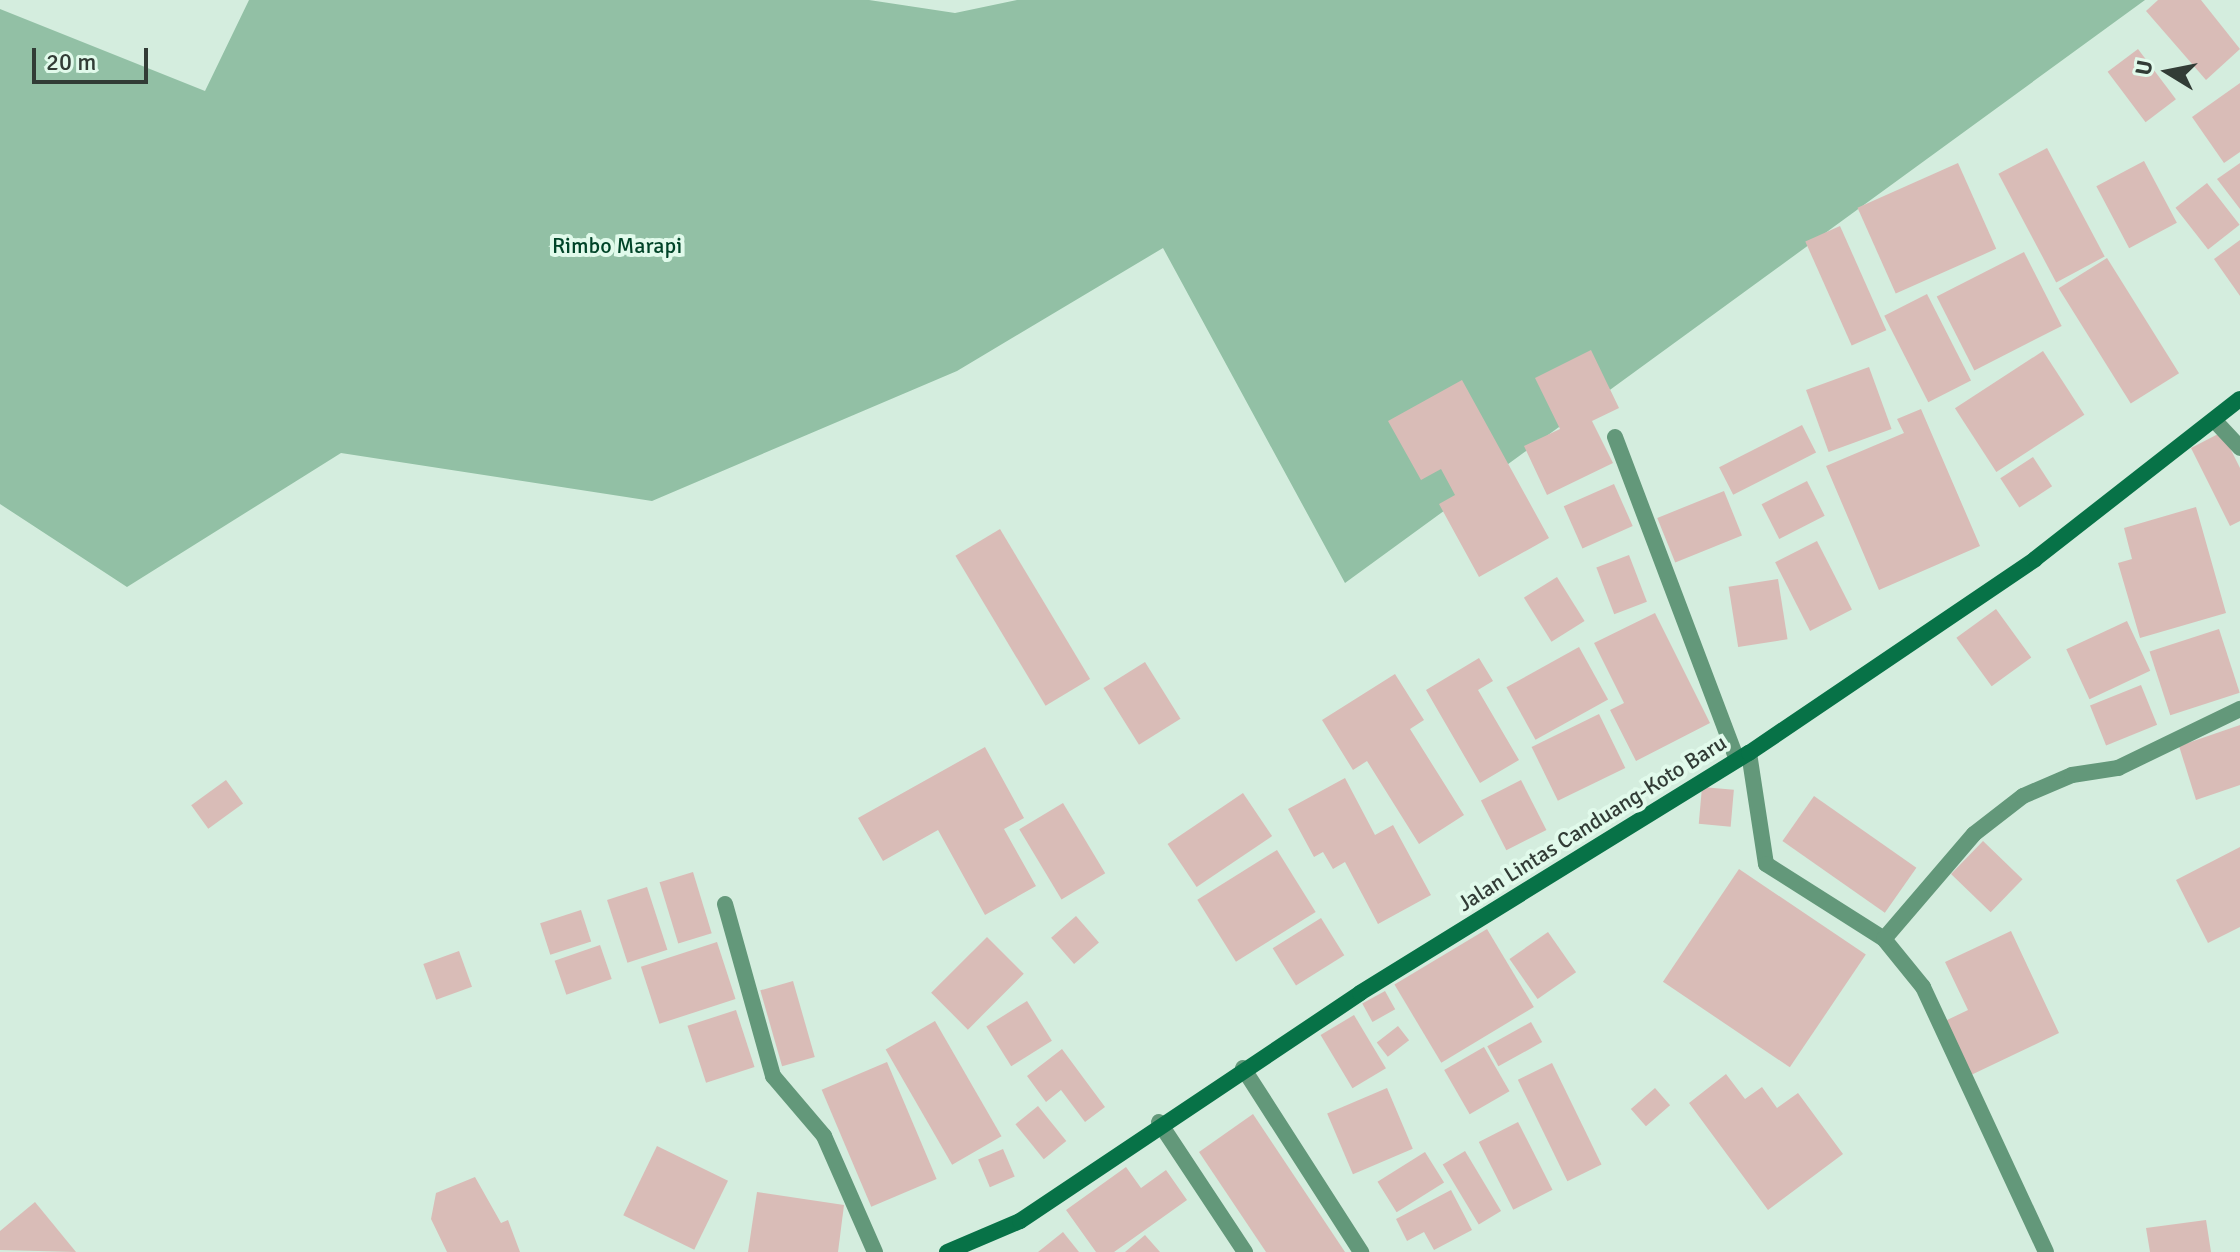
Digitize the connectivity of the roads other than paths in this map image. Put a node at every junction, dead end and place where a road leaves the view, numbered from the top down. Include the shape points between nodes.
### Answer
1 (2240, 399) edge
2 (2215, 421) junction
3 (1615, 437) dead end
4 (2240, 448) edge
5 (2240, 709) edge
6 (1742, 756) junction
7 (725, 904) dead end
8 (1884, 939) junction
9 (1243, 1068) junction
10 (1159, 1122) junction
11 (875, 1252) edge
12 (947, 1252) edge
13 (1245, 1252) edge
14 (1361, 1252) edge
15 (2046, 1252) edge

1 - 2 main road, Jalan Lintas Canduang-Koto Baru
2 - 4 street
2 - 6 main road, Jalan Lintas Canduang-Koto Baru via 2035,559
3 - 6 street
5 - 8 street via 2118,768 2072,775 2023,796 1974,834
6 - 8 street via 1766,864
6 - 9 main road, Jalan Lintas Canduang-Koto Baru
7 - 11 street via 773,1076 824,1136
8 - 15 street via 1923,987
9 - 10 main road, Jalan Lintas Canduang-Koto Baru
9 - 14 street
10 - 12 main road, Jalan Lintas Canduang-Koto Baru via 1020,1221
10 - 13 street

